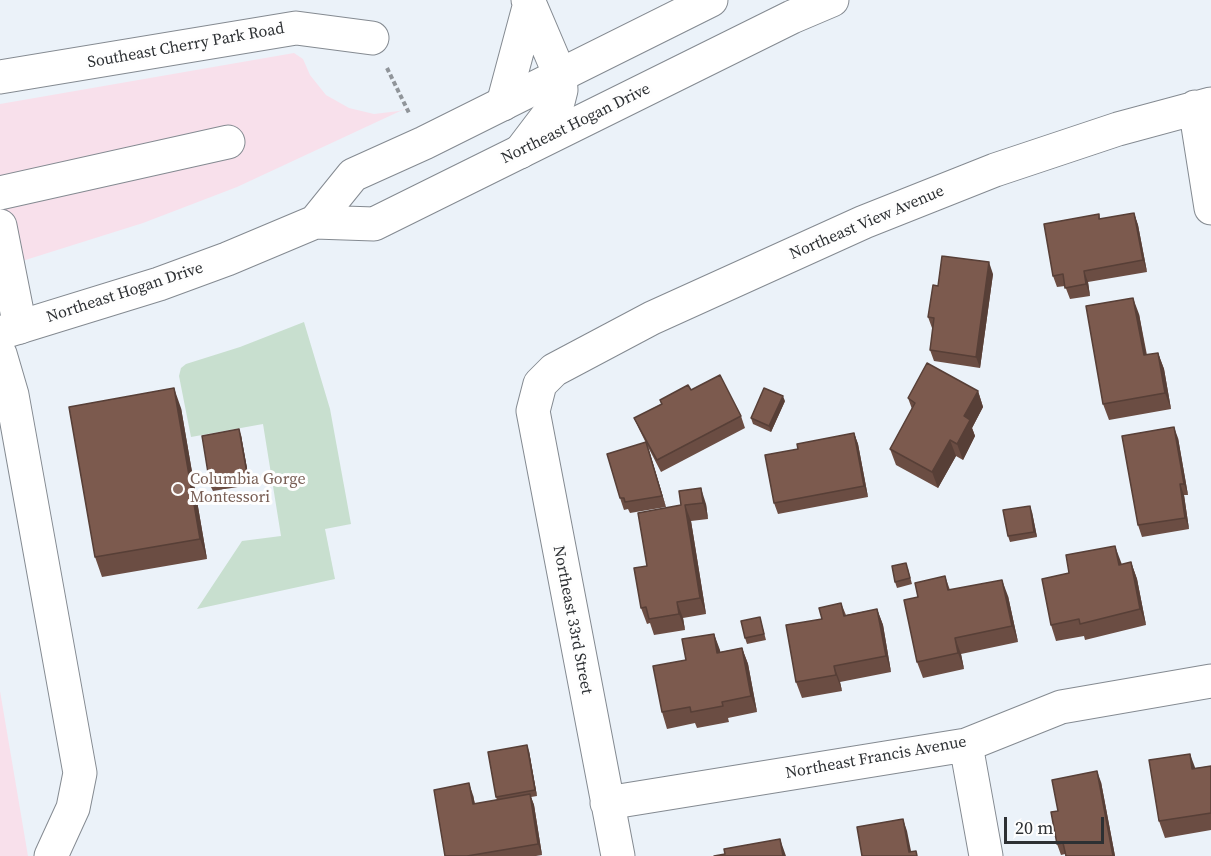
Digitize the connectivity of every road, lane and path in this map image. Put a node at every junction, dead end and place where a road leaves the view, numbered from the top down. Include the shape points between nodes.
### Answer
1 (711, 0) edge
2 (832, 0) edge
3 (529, 4) edge
4 (372, 38) joint
5 (560, 75) junction
6 (0, 77) edge
7 (503, 104) junction
8 (1203, 105) edge
9 (228, 142) dead end
10 (424, 143) junction
11 (520, 152) junction
12 (0, 193) edge
13 (1211, 208) edge
14 (315, 222) junction
15 (0, 226) edge
16 (10, 330) edge
17 (0, 354) edge
18 (540, 384) joint
19 (1211, 681) edge
20 (966, 745) junction
21 (607, 803) junction
22 (51, 856) edge
23 (618, 856) edge
24 (986, 856) edge

1 - 5 main road, Northeast Hogan Drive
2 - 11 main road, Northeast Hogan Drive
3 - 5 main road
3 - 7 main road
4 - 6 main road, Southeast Cherry Park Road via 296,28
4 - 10 path
5 - 7 main road, Northeast Hogan Drive
5 - 11 main road via 558,102
7 - 10 main road, Northeast Hogan Drive
8 - 13 main road
8 - 18 main road, Northeast View Avenue via 994,170 864,222 652,318 554,370
9 - 12 main road
10 - 14 main road, Northeast Hogan Drive via 353,175
11 - 14 main road, Northeast Hogan Drive via 374,224
14 - 16 main road, Northeast Hogan Drive via 159,284
15 - 16 main road
17 - 22 main road via 12,395 80,772 73,808
18 - 21 main road, Northeast 33rd Street via 533,411
19 - 20 main road, Northeast Francis Avenue via 1061,707
20 - 21 main road, Northeast Francis Avenue
20 - 24 main road
21 - 23 main road, Northeast 33rd Street

